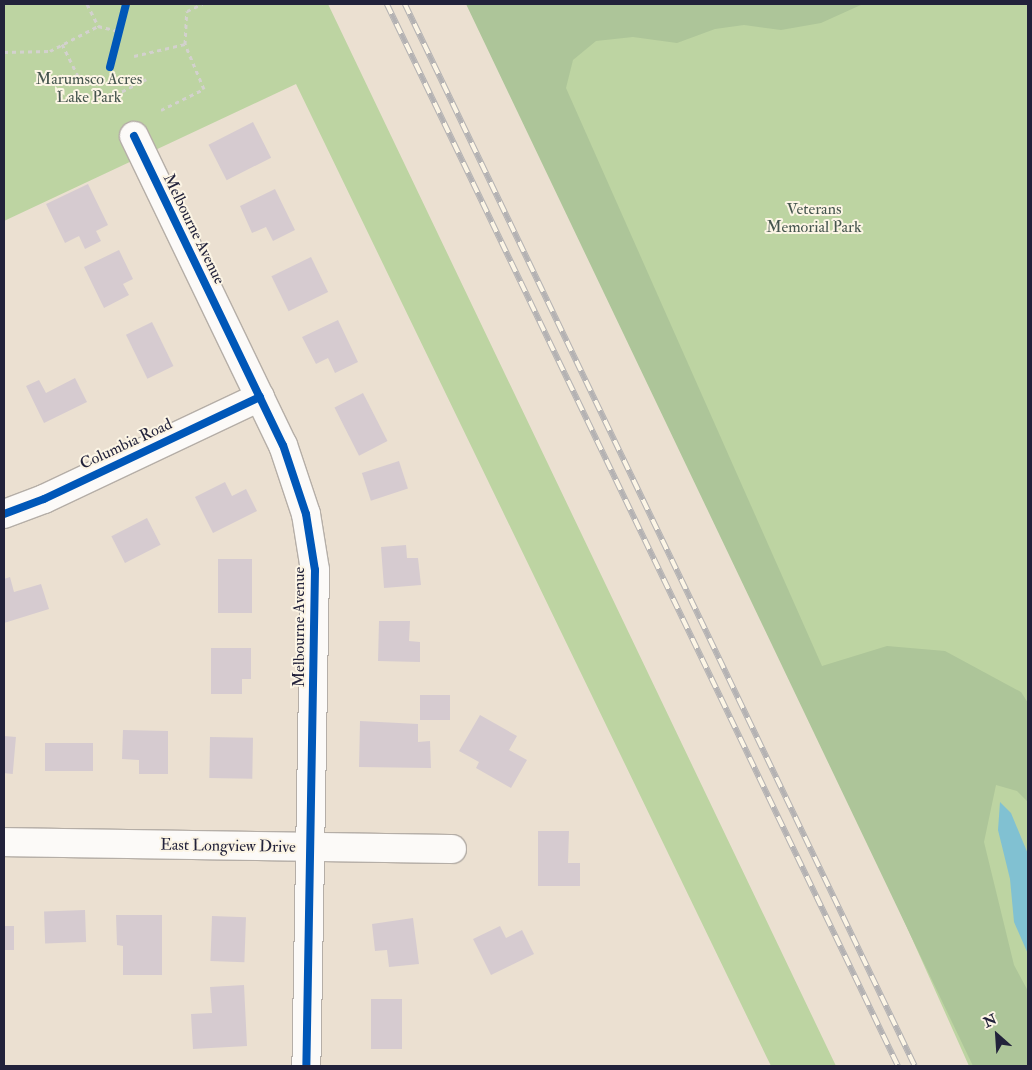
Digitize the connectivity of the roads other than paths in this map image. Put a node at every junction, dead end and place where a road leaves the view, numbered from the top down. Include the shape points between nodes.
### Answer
1 (134, 136) dead end
2 (260, 397) junction
3 (4, 514) edge
4 (4, 842) edge
5 (310, 847) junction
6 (452, 849) dead end
7 (306, 1066) edge

1 - 2 street, Melbourne Avenue
2 - 3 street, Columbia Road via 44,499
2 - 5 street, Melbourne Avenue via 293,469 306,514 314,570
4 - 5 street, East Longview Drive
5 - 6 street, East Longview Drive
5 - 7 street, Melbourne Avenue

